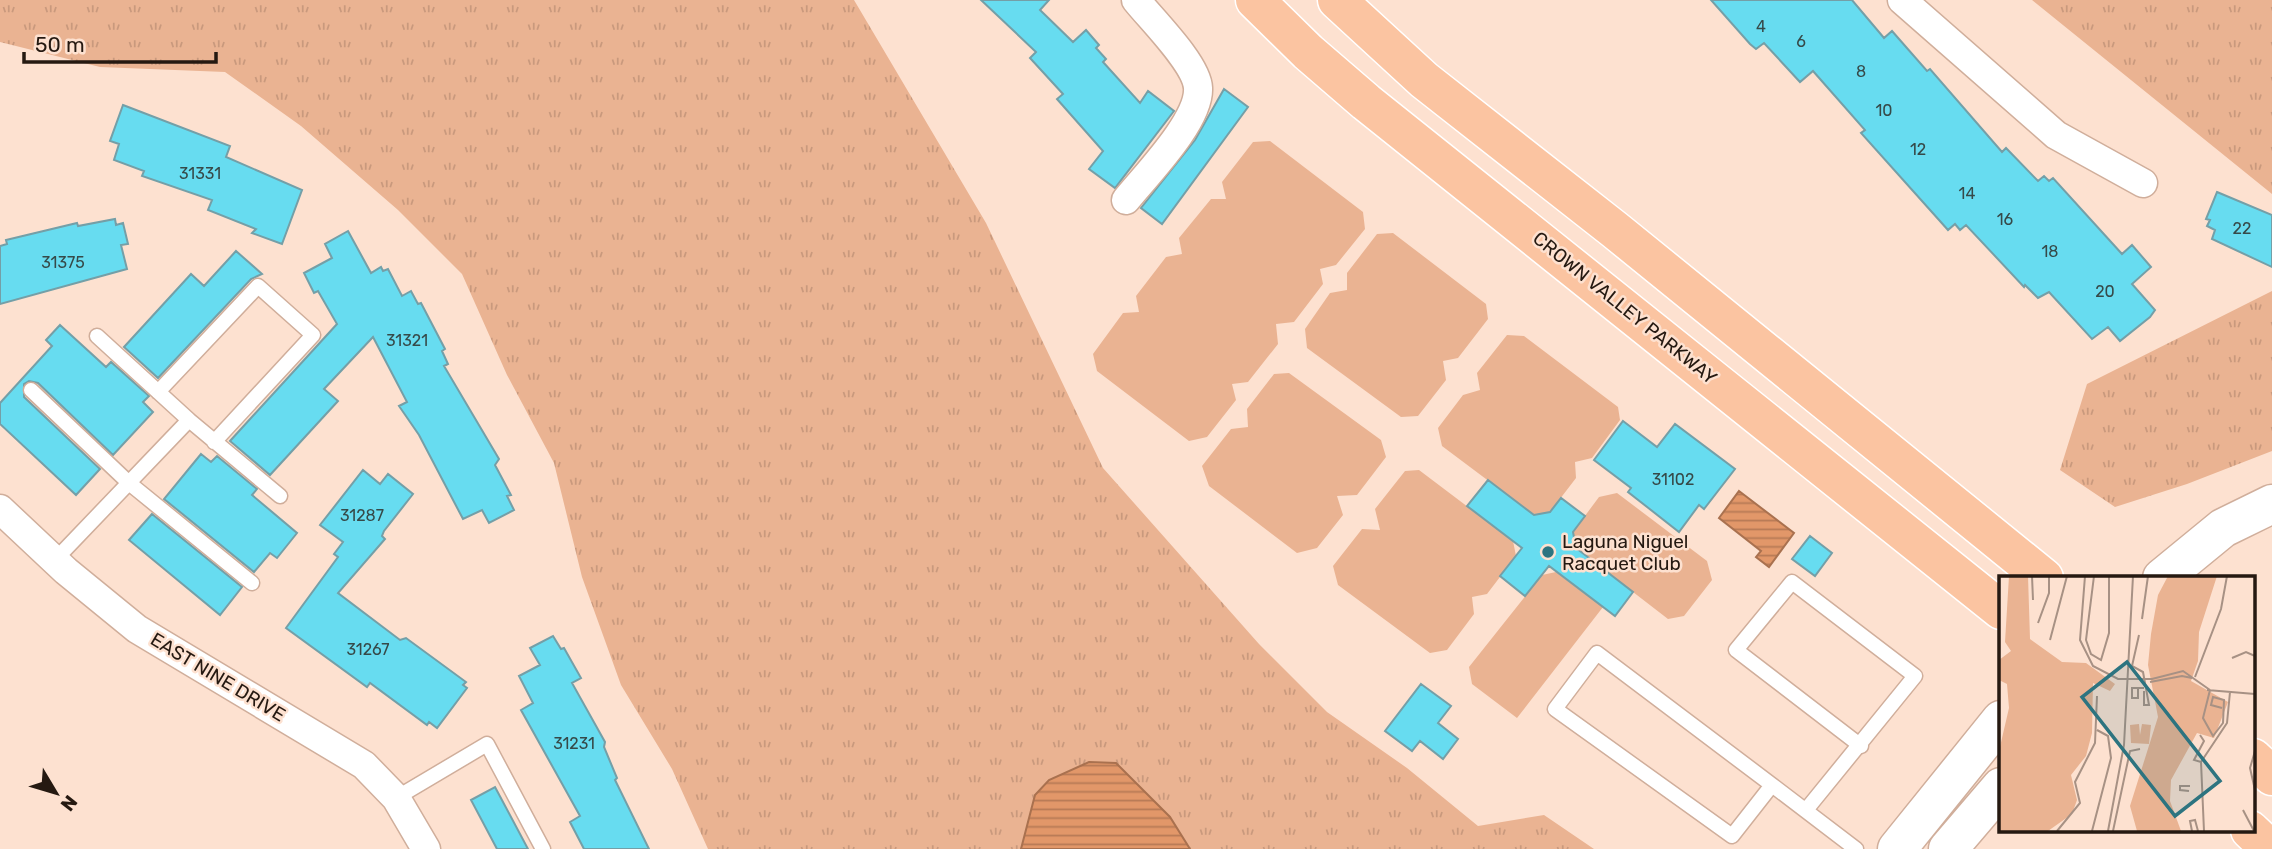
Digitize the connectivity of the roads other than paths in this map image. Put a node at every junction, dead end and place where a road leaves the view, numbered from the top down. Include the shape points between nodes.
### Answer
1 (1136, 0) edge
2 (1255, 0) edge
3 (1336, 0) edge
4 (1902, 0) edge
5 (2143, 183) dead end
6 (1126, 200) dead end
7 (97, 336) dead end
8 (31, 390) dead end
9 (158, 392) junction
10 (189, 421) junction
11 (214, 442) junction
12 (129, 483) junction
13 (280, 496) dead end
14 (2272, 504) edge
15 (0, 509) edge
16 (55, 560) junction
17 (2041, 576) edge
18 (2164, 576) edge
19 (252, 583) dead end
20 (1999, 608) edge
21 (1999, 722) edge
22 (1861, 746) junction
23 (2254, 759) edge
24 (2272, 776) edge
25 (1772, 785) junction
26 (1999, 790) edge
27 (396, 798) junction
28 (1806, 810) junction
29 (2252, 832) edge
30 (426, 849) edge
31 (543, 849) edge
32 (1856, 849) edge
33 (1897, 849) edge
34 (1948, 849) edge
35 (2270, 849) edge

1 - 6 street via 1189,65 1199,86 1194,113
2 - 20 main road, CROWN VALLEY PARKWAY via 1366,102
3 - 17 main road via 1424,80
4 - 5 street via 2056,135
7 - 9 lane
8 - 12 lane
9 - 10 lane
9 - 11 lane via 258,286 313,335
10 - 11 lane
10 - 12 lane
11 - 13 lane
12 - 16 lane
12 - 19 lane
14 - 18 street via 2223,528
15 - 16 street, EAST NINE DRIVE
16 - 27 street, EAST NINE DRIVE via 137,629 364,765
21 - 33 street
22 - 22 lane via 1915,676 1792,582 1736,650
22 - 28 lane
23 - 24 main road
25 - 25 lane via 1732,836 1555,709 1597,653
25 - 28 lane
26 - 34 street
27 - 30 street, EAST NINE DRIVE
27 - 31 lane via 487,744
28 - 32 lane
29 - 35 main road

